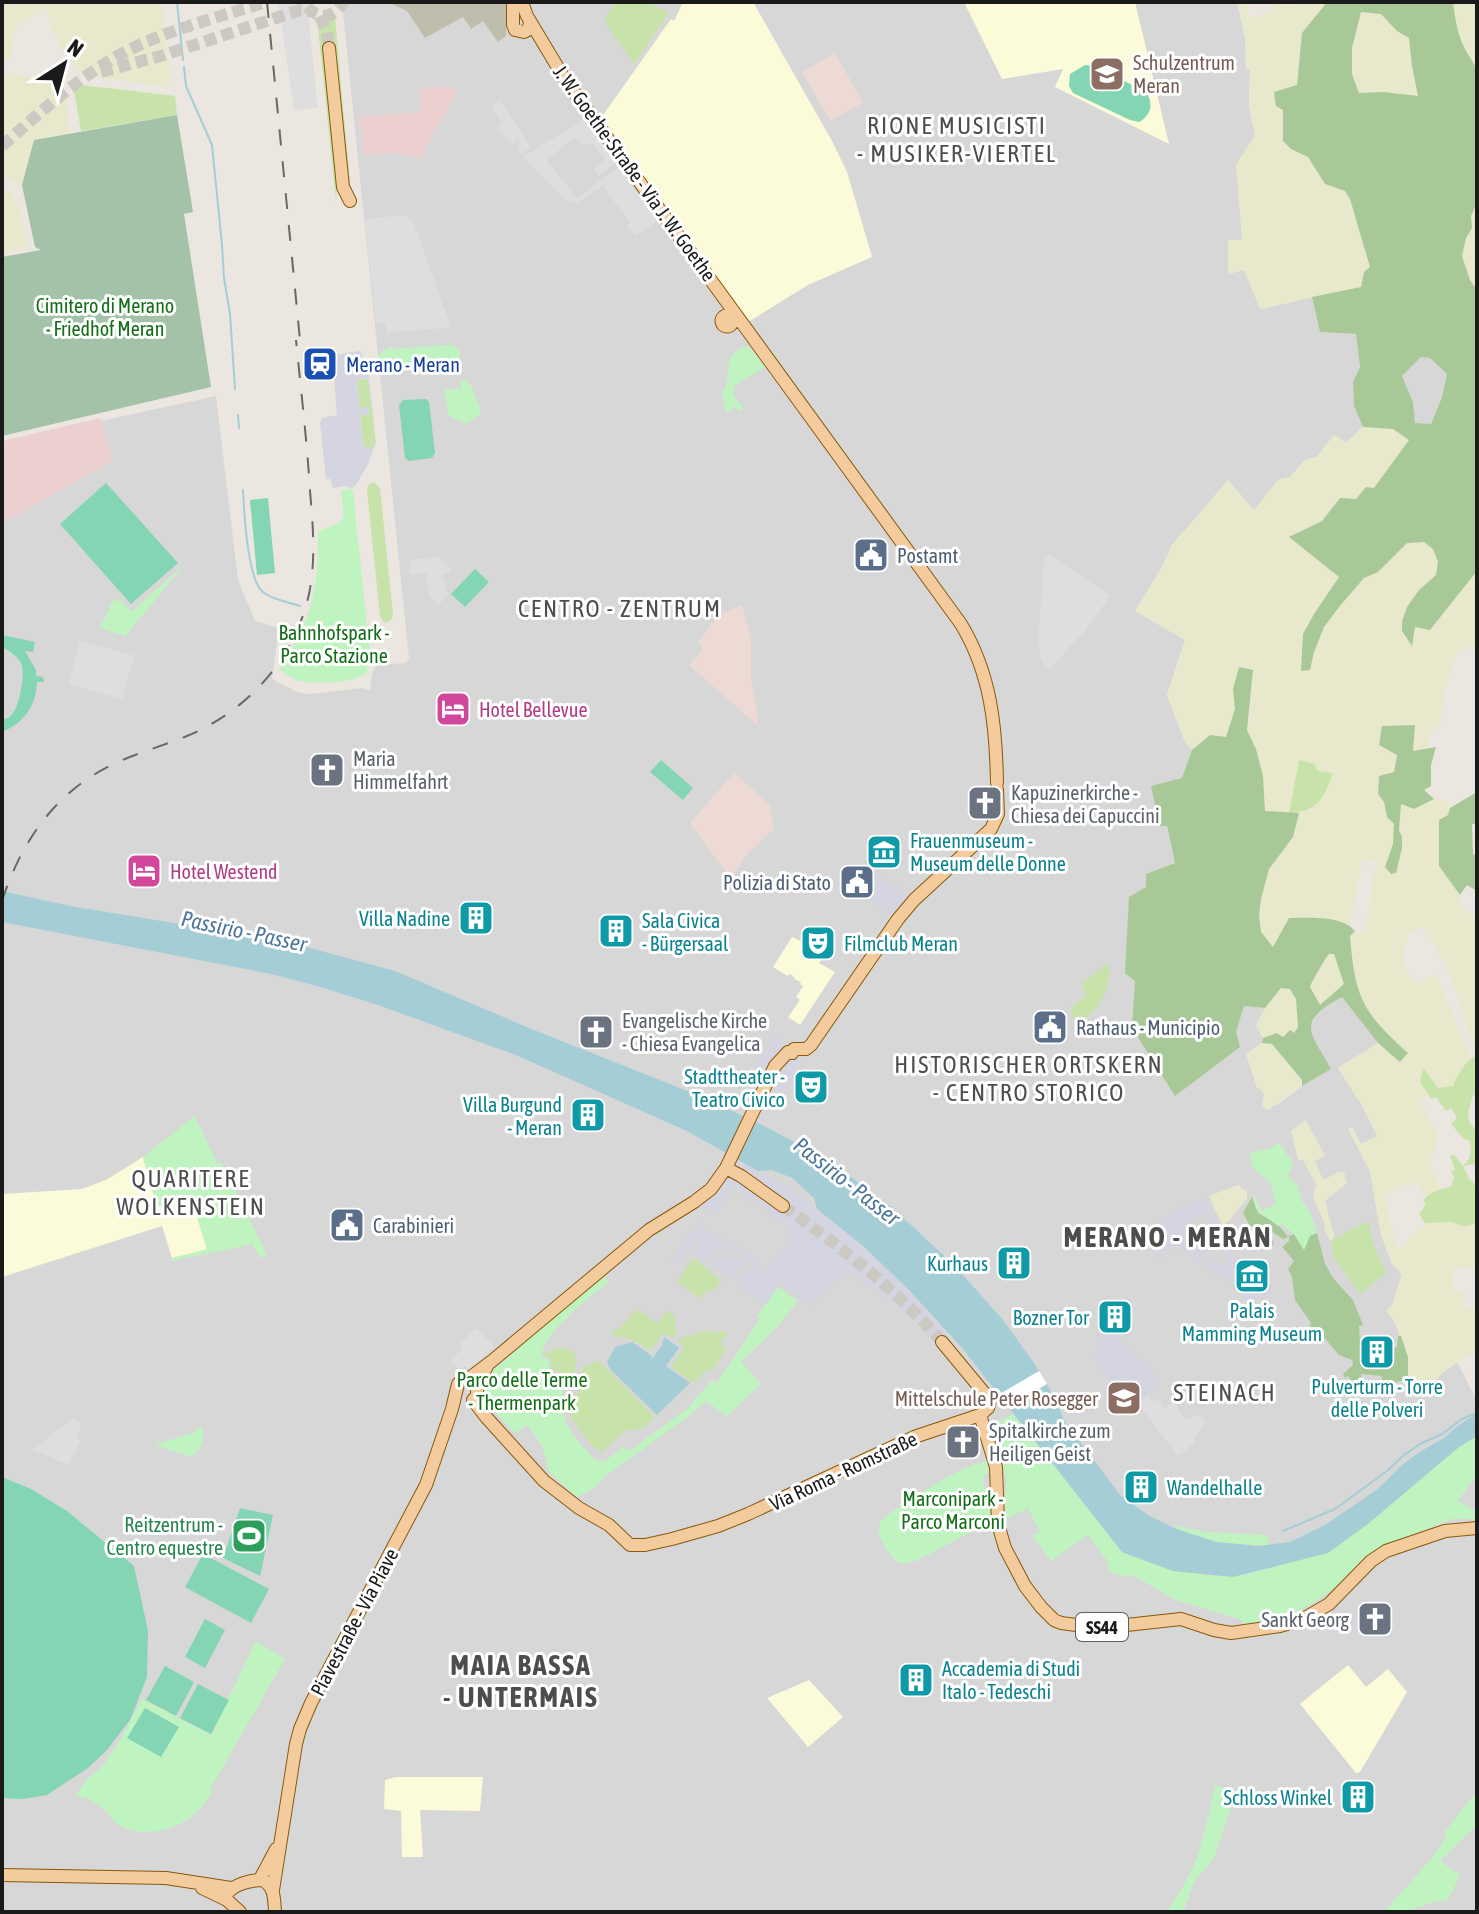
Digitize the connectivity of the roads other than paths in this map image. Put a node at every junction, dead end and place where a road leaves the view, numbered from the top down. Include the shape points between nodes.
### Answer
1 (513, 2) edge
2 (522, 2) edge
3 (527, 24) junction
4 (329, 48) tunnel mouth
5 (344, 202) dead end
6 (791, 1051) joint
7 (729, 1162) junction
8 (783, 1206) tunnel mouth
9 (942, 1342) tunnel mouth
10 (472, 1383) junction
11 (461, 1401) junction
12 (985, 1410) junction
13 (1477, 1528) edge
14 (279, 1843) junction
15 (2, 1875) edge
16 (260, 1879) junction
17 (273, 1890) junction
18 (229, 1894) junction
19 (240, 1912) edge
20 (275, 1912) edge

1 - 3 main road, J. W. Goethe-Straße - Via J. W. Goethe
2 - 3 main road, J. W. Goethe-Straße - Via J. W. Goethe
3 - 6 main road, J. W. Goethe-Straße - Via J. W. Goethe via 726,300 722,312 751,336 954,614 988,686 999,809 994,825 898,919 806,1049
4 - 5 main road
6 - 7 main road, Piavestraße - Via Piave via 771,1073
7 - 8 main road
7 - 10 main road, Piavestraße - Via Piave via 706,1194 649,1230
9 - 12 main road via 989,1398
10 - 11 main road, Piavestraße - Via Piave via 477,1396
10 - 11 main road, Piavestraße - Via Piave via 458,1384
11 - 12 main road, Via Roma - Romstraße via 486,1417 553,1490 609,1525 630,1545 718,1526
11 - 14 main road, Piavestraße - Via Piave via 411,1516 305,1716
12 - 13 main road, SS44 via 1005,1548 1025,1586 1054,1620 1074,1625 1099,1628 1181,1619 1231,1633 1280,1626 1329,1604 1386,1551 1445,1531
14 - 16 main road, Piavestraße - Via Piave
14 - 17 main road, Piavestraße - Via Piave
15 - 18 main road via 166,1878
16 - 17 main road
16 - 18 main road
17 - 20 main road, Piavestraße - Via Piave
18 - 19 main road

